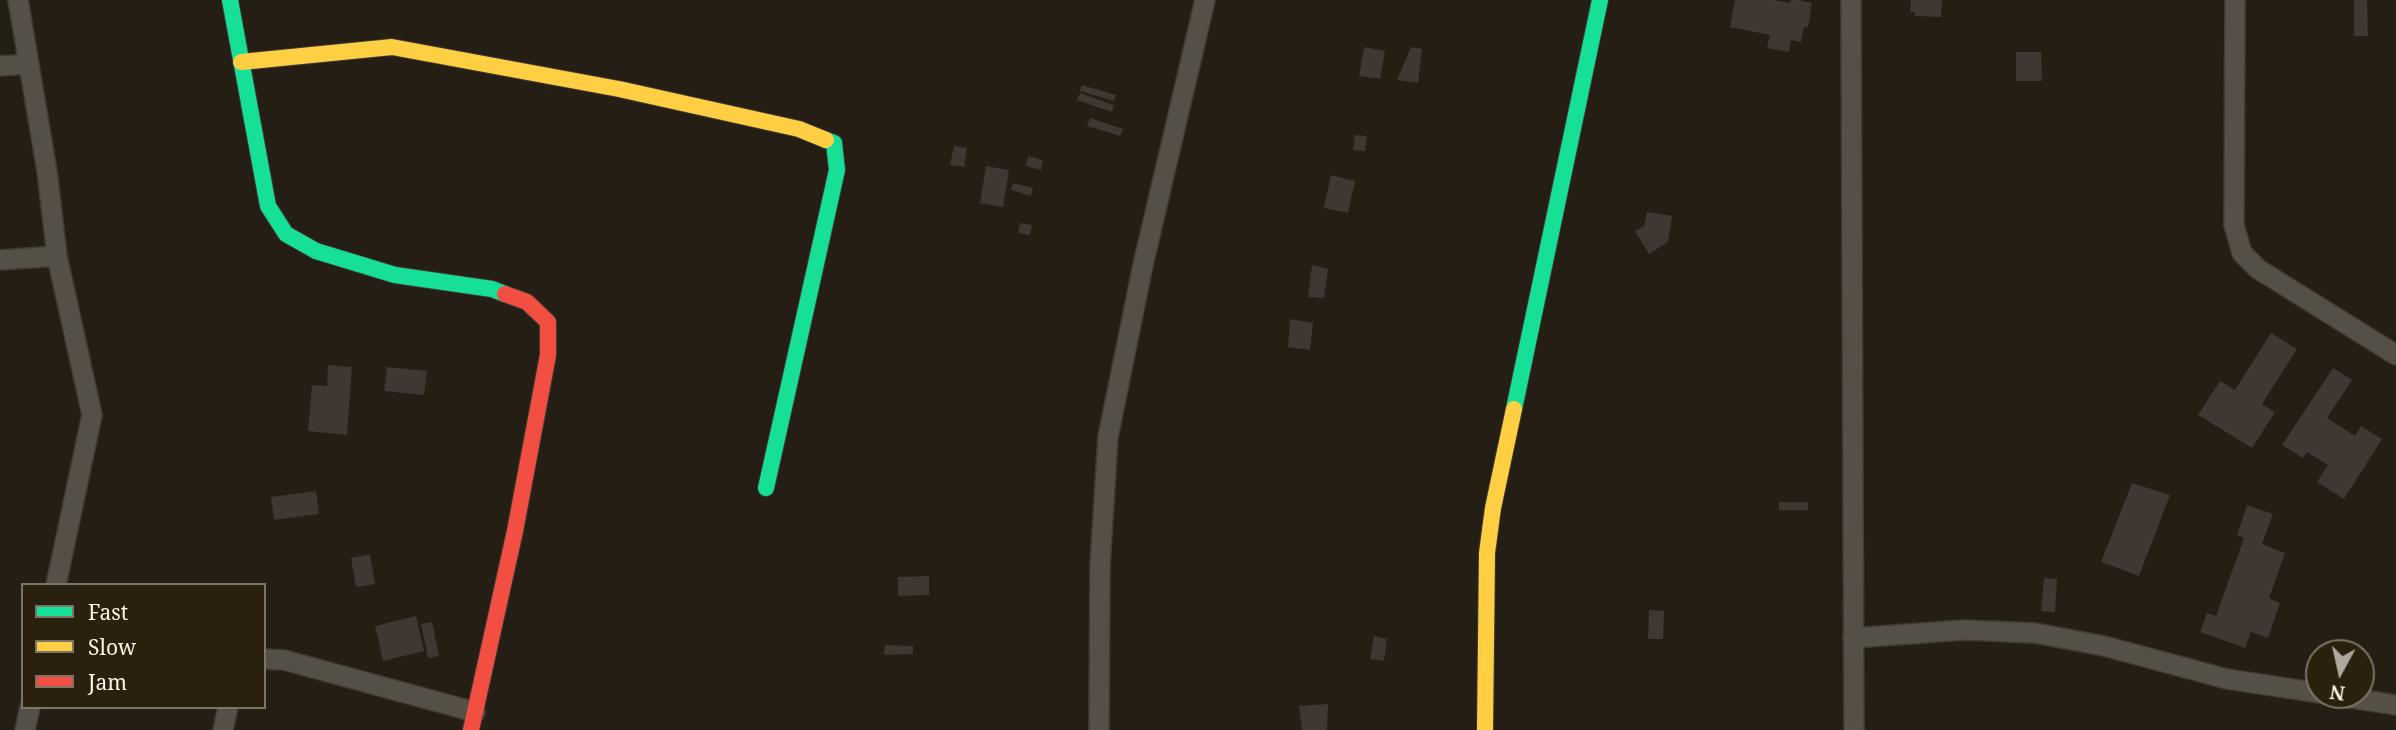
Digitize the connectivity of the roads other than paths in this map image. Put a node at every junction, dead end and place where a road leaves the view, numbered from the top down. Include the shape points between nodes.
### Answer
1 (18, 0) edge
2 (230, 0) edge
3 (1205, 0) edge
4 (1600, 0) edge
5 (1852, 0) edge
6 (2235, 0) edge
7 (241, 62) junction
8 (29, 64) junction
9 (0, 66) edge
10 (57, 256) junction
11 (0, 260) edge
12 (2396, 355) edge
13 (766, 488) dead end
14 (56, 583) edge
15 (1853, 638) junction
16 (266, 659) edge
17 (2305, 691) edge
18 (2375, 702) edge
19 (2396, 705) edge
20 (30, 709) edge
21 (228, 709) edge
22 (473, 721) edge
23 (25, 730) edge
24 (223, 730) edge
25 (1099, 730) edge
26 (1485, 730) edge
27 (1854, 730) edge

1 - 8 street
2 - 7 street
3 - 25 street via 1108,436 1100,566
4 - 26 street via 1493,508 1487,553
5 - 15 street
6 - 12 street via 2234,225 2242,253 2258,269
7 - 13 street via 392,47 619,89 799,129 834,143 837,170
7 - 22 street via 268,206 286,234 316,251 395,275 492,289 527,302 548,322 546,369
8 - 9 street
8 - 10 street
10 - 11 street
10 - 14 street via 92,415
15 - 17 street via 1964,630 2035,633 2227,679
15 - 27 street
16 - 22 street via 284,660
18 - 19 street
20 - 23 street
21 - 24 street

